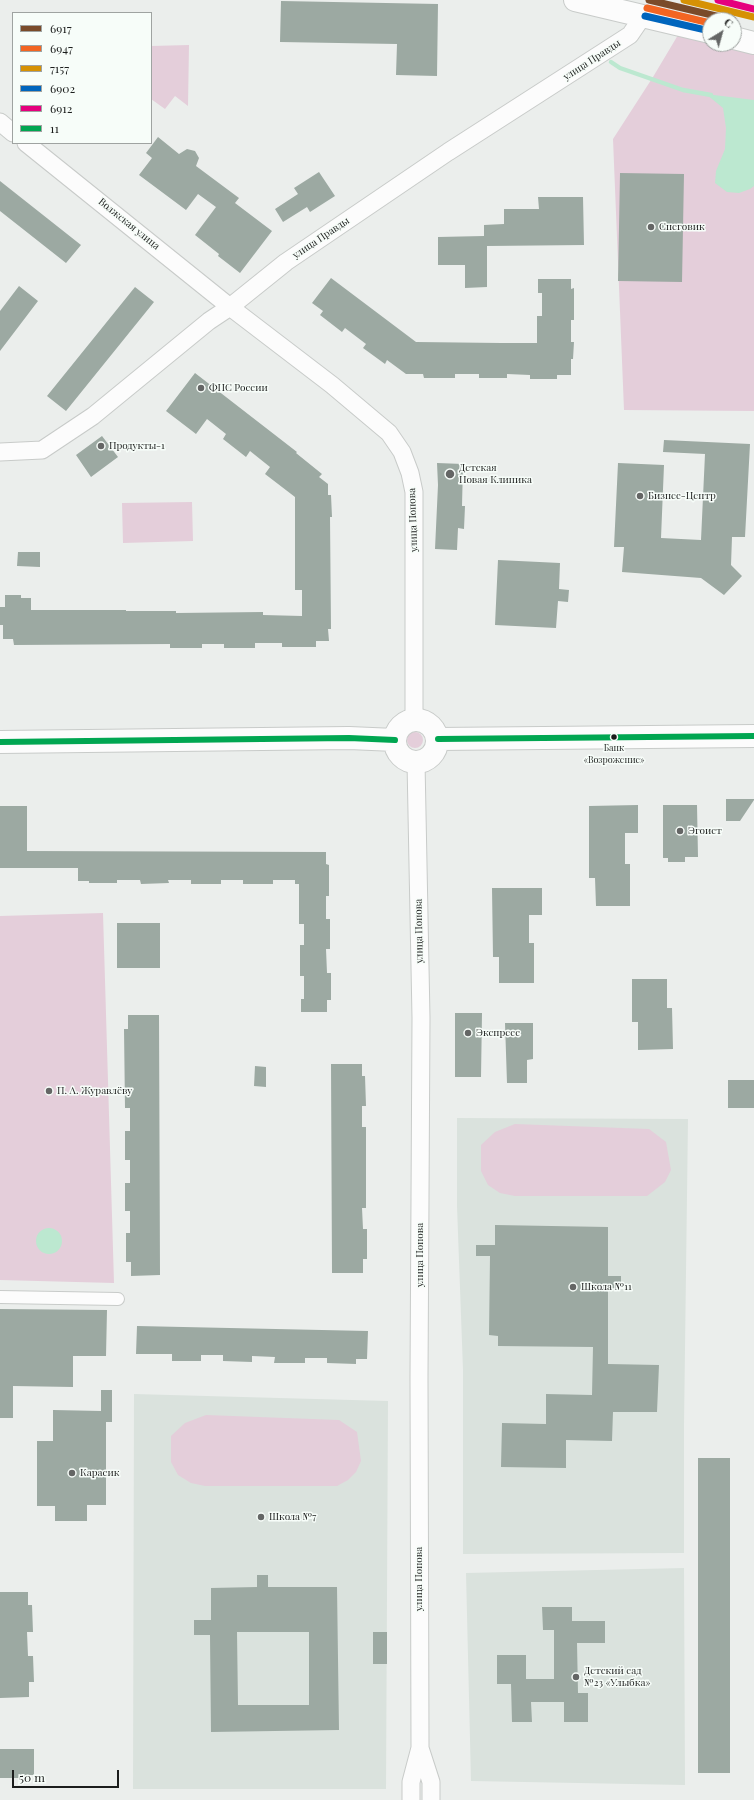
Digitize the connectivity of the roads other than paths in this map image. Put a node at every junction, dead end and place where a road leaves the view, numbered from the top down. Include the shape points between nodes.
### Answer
1 (575, 0) edge
2 (643, 16) junction
3 (702, 30) edge
4 (742, 40) edge
5 (754, 42) edge
6 (0, 122) edge
7 (12, 131) edge
8 (27, 144) edge
9 (230, 307) junction
10 (0, 452) edge
11 (414, 719) junction
12 (754, 736) edge
13 (438, 739) junction
14 (395, 740) junction
15 (0, 742) edge
16 (416, 762) junction
17 (0, 1297) edge
18 (118, 1299) dead end
19 (420, 1748) junction
20 (411, 1800) edge
21 (431, 1800) edge

1 - 2 main road
2 - 3 main road
2 - 9 street, улица Правды via 630,35 448,152 286,262
4 - 5 main road
6 - 7 street
8 - 9 street, Волжская улица
9 - 10 street, улица Правды via 209,321 93,416 42,450
9 - 11 street, улица Попова via 332,385 389,433 402,452 414,492
11 - 13 main road via 430,724
11 - 14 main road via 400,726
12 - 13 main road
13 - 16 main road via 432,756
14 - 15 main road via 350,738
14 - 16 main road via 401,756
16 - 19 street, улица Попова via 421,1018
17 - 18 street
19 - 20 street, улица Попова via 411,1782
19 - 21 street, улица Попова via 431,1782

